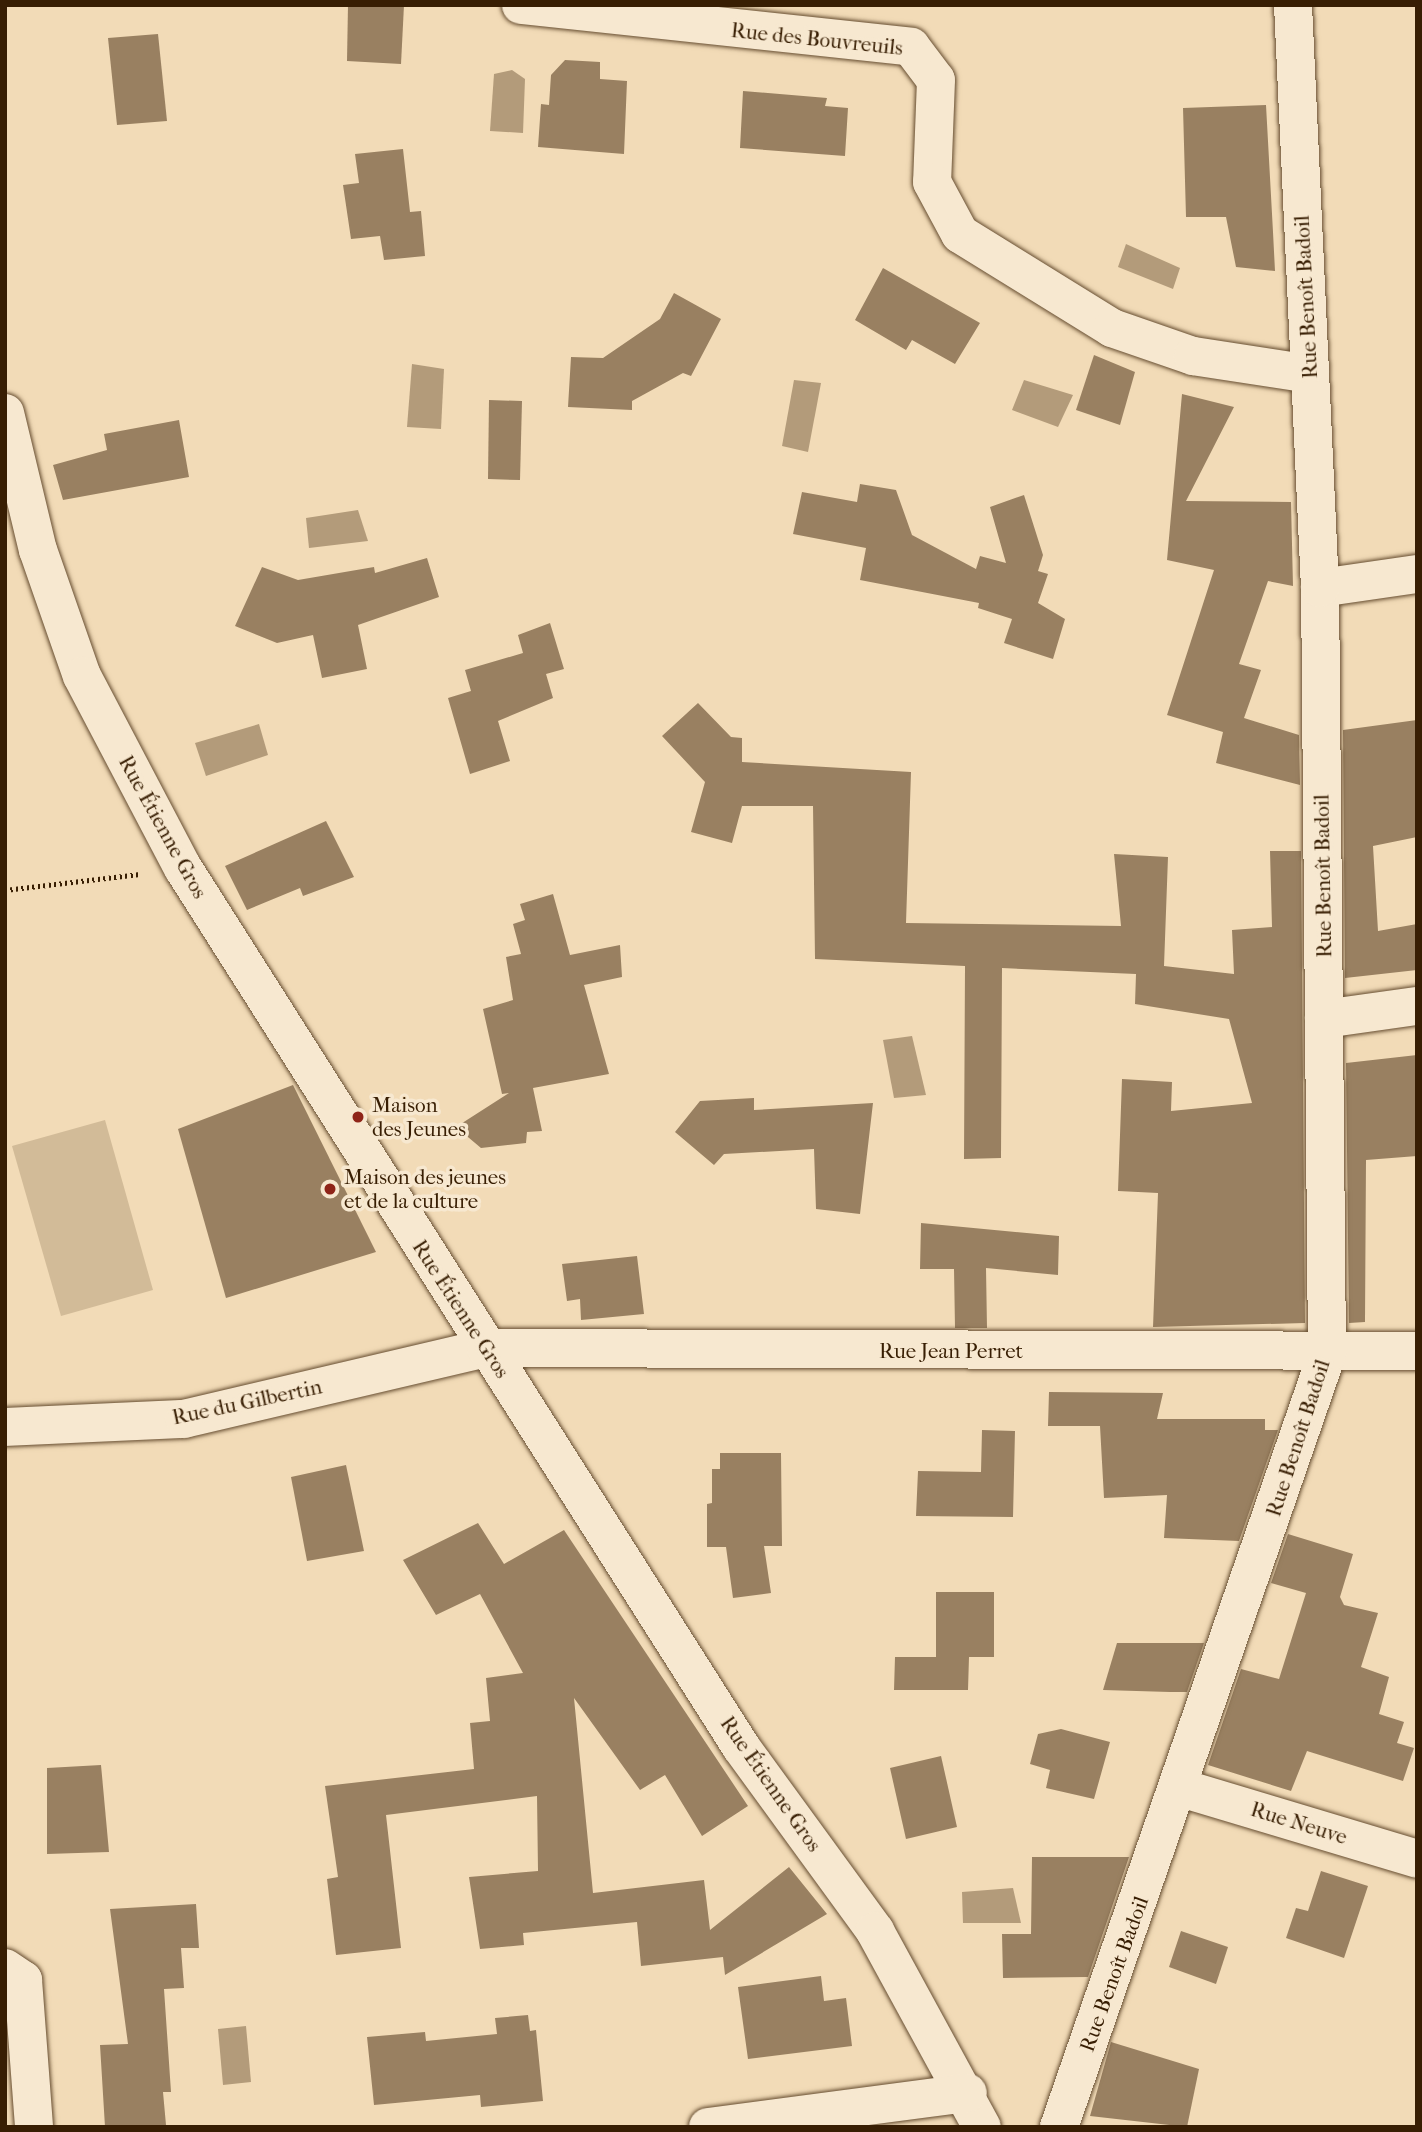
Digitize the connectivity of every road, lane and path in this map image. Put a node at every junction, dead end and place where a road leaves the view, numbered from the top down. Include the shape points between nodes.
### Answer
1 (521, 5) edge
2 (1293, 5) edge
3 (1310, 374) junction
4 (5, 413) edge
5 (1417, 574) edge
6 (1320, 588) junction
7 (183, 869) junction
8 (5, 890) edge
9 (1417, 1006) edge
10 (1324, 1019) junction
11 (486, 1348) junction
12 (1417, 1351) edge
13 (1327, 1354) junction
14 (5, 1427) edge
15 (1181, 1787) junction
16 (1417, 1859) edge
17 (5, 1968) edge
18 (975, 2110) edge
19 (34, 2127) edge
20 (708, 2127) edge
21 (1059, 2127) edge

1 - 3 street, Rue des Bouvreuils via 911,47 936,80 932,183 960,234 1112,328 1193,356
2 - 3 street, Rue Benoît Badoil
3 - 6 street, Rue Benoît Badoil
4 - 7 street, Rue Étienne Gros via 38,550 82,676
5 - 6 street
6 - 10 street, Rue Benoît Badoil
7 - 8 path
7 - 11 street, Rue Étienne Gros
9 - 10 street
10 - 13 street, Rue Benoît Badoil
11 - 13 street, Rue Jean Perret
11 - 14 street, Rue du Gilbertin via 184,1419
11 - 18 street, Rue Étienne Gros via 655,1602 741,1747 875,1931
12 - 13 street, Rue Jean Perret
13 - 15 street, Rue Benoît Badoil
15 - 16 street, Rue Neuve
15 - 21 street, Rue Benoît Badoil
17 - 19 street via 23,1980
18 - 20 street

